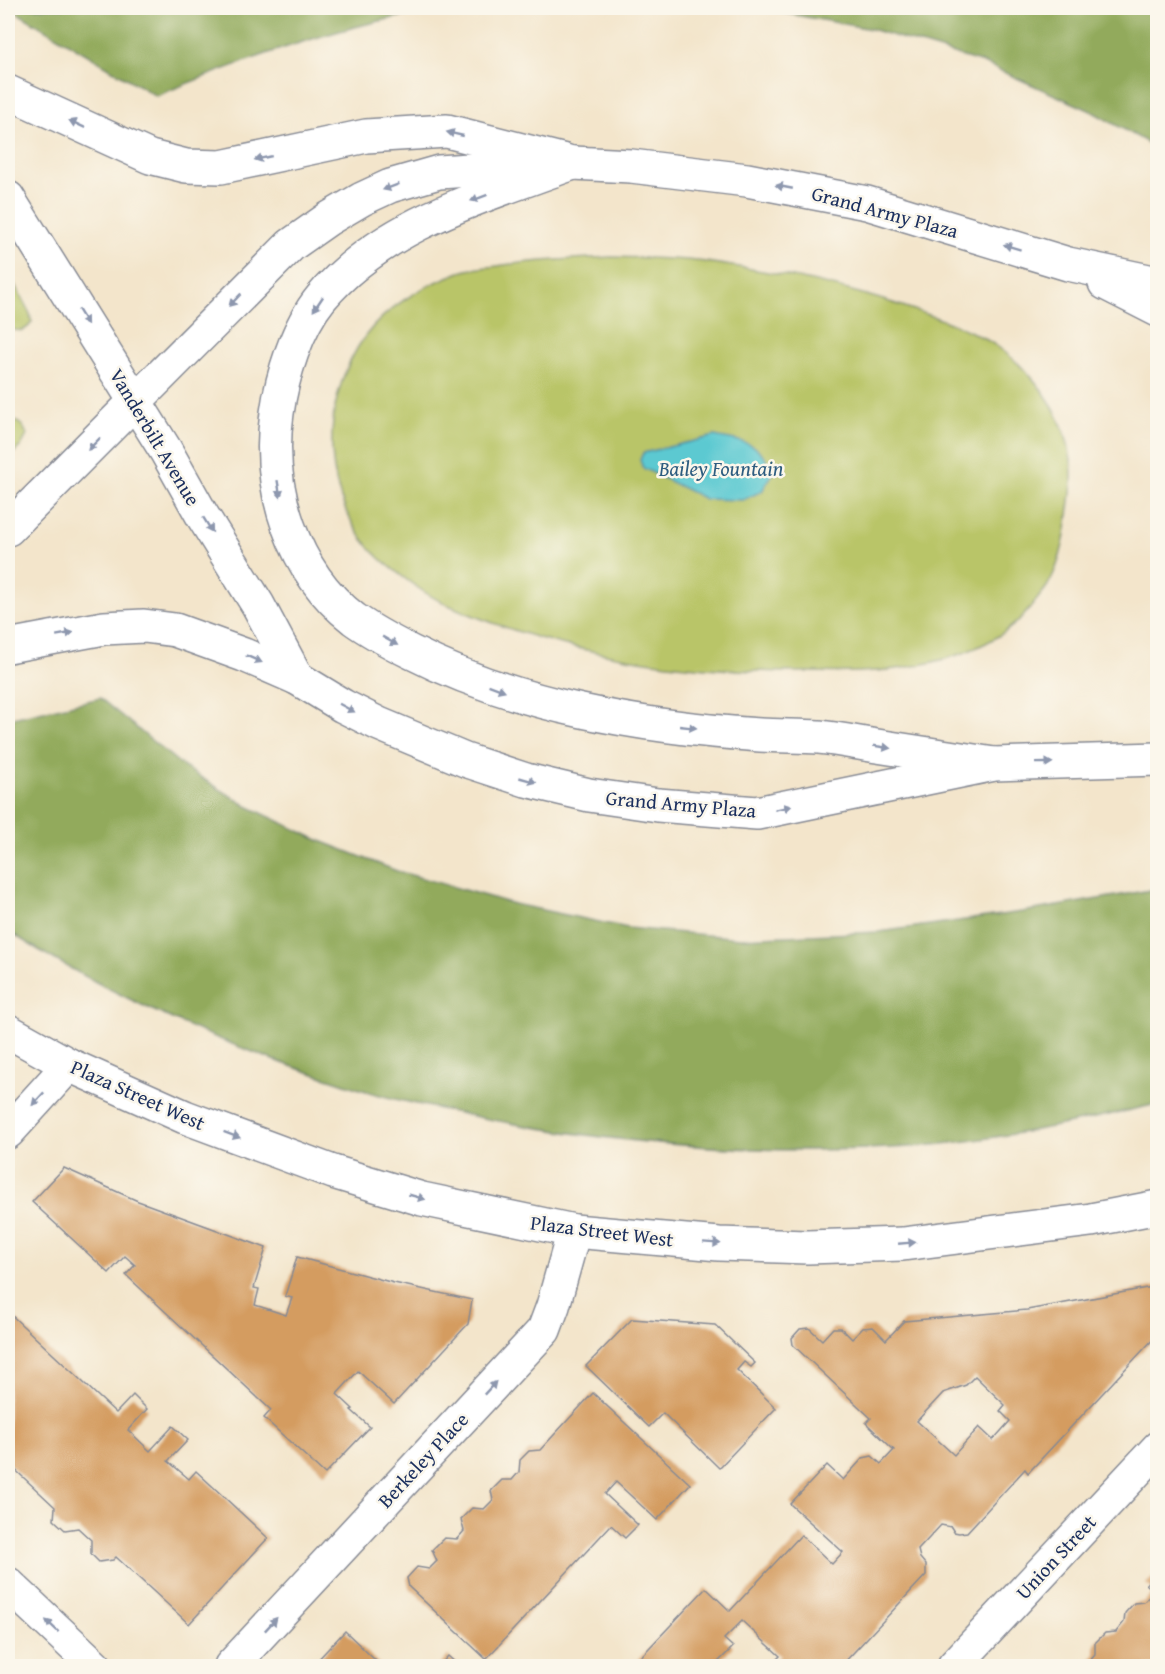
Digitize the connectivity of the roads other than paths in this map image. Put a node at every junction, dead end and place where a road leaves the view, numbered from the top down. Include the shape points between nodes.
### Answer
1 (8, 92) edge
2 (573, 163) junction
3 (8, 198) edge
4 (1068, 264) junction
5 (1158, 283) edge
6 (1158, 310) edge
7 (135, 403) junction
8 (8, 529) edge
9 (8, 646) edge
10 (297, 678) junction
11 (1158, 759) edge
12 (1094, 762) junction
13 (994, 764) junction
14 (1158, 779) edge
15 (8, 1031) edge
16 (69, 1065) junction
17 (8, 1132) edge
18 (1158, 1207) edge
19 (574, 1231) junction
20 (1158, 1448) edge
21 (8, 1584) edge
22 (95, 1666) edge
23 (231, 1666) edge
24 (954, 1666) edge

2 -> 1 main road via 447,131 366,136 221,167 186,166 150,157
4 -> 2 main road, Grand Army Plaza via 867,203 747,180
2 -> 7 main road via 439,172 390,186 362,199 291,245
2 -> 13 main road via 460,205 406,230 372,251 319,300 299,335 287,368 277,413 273,460 283,511 300,554 323,588 353,618 386,640 443,668 552,705 647,723 758,735 821,737
3 -> 7 main road, Vanderbilt Avenue
4 - 5 main road, Grand Army Plaza
4 - 6 main road
7 -> 8 main road
7 -> 10 main road, Vanderbilt Avenue via 258,604
9 -> 10 main road, Grand Army Plaza via 104,628 144,626 175,630 214,643
10 -> 13 main road, Grand Army Plaza via 379,724 465,760 589,795 658,805 757,813
11 - 12 main road, Grand Army Plaza
13 -> 12 main road, Grand Army Plaza
12 - 14 main road
15 - 16 main road, Plaza Street West
16 -> 17 main road
16 -> 19 main road, Plaza Street West via 185,1117 333,1172 422,1199
19 -> 18 main road, Plaza Street West via 730,1244 903,1244 1091,1220
23 -> 19 main road, Berkeley Place via 544,1330
20 - 24 main road, Union Street
22 -> 21 main road

